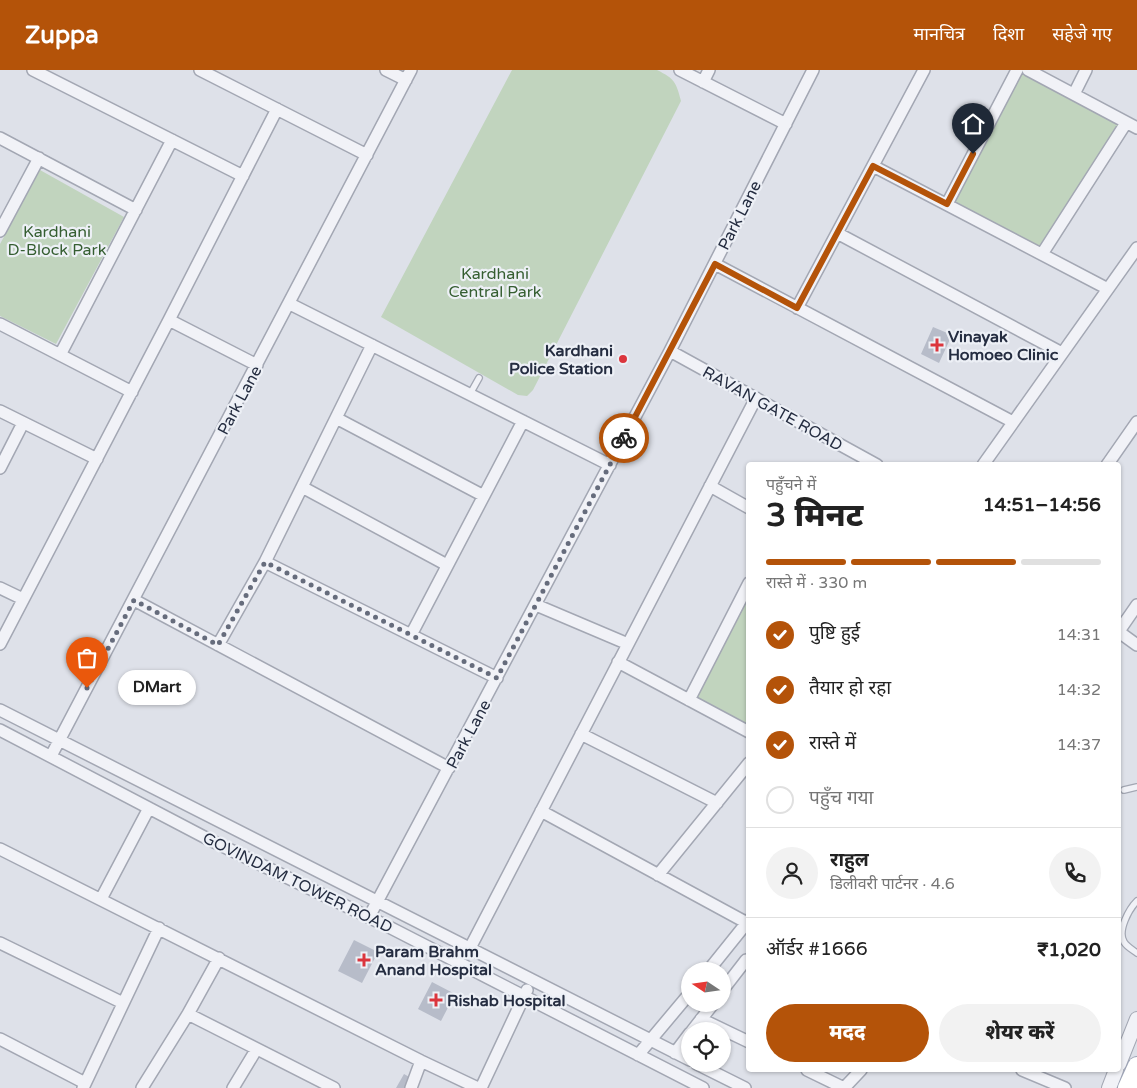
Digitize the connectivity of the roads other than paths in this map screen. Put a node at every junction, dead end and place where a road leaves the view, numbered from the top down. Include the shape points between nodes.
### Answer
1 (33, 70) edge
2 (200, 70) edge
3 (386, 70) edge
4 (680, 70) edge
5 (709, 70) edge
6 (813, 70) edge
7 (924, 70) edge
8 (1017, 70) edge
9 (1028, 70) edge
10 (1086, 70) edge
11 (408, 75) edge
12 (703, 82) junction
13 (1074, 94) junction
14 (277, 109) junction
15 (786, 124) junction
16 (1132, 125) edge
17 (0, 138) edge
18 (172, 140) junction
19 (367, 155) junction
20 (39, 158) junction
21 (873, 166) junction
22 (243, 176) junction
23 (947, 204) junction
24 (136, 210) junction
25 (0, 231) edge
26 (837, 233) junction
27 (1137, 248) edge
28 (1042, 254) junction
29 (715, 264) junction
30 (1108, 289) junction
31 (290, 304) junction
32 (797, 308) junction
33 (169, 320) junction
34 (0, 324) edge
35 (372, 345) junction
36 (670, 351) junction
37 (1062, 353) junction
38 (60, 355) junction
39 (258, 365) junction
40 (478, 378) dead end
41 (132, 392) junction
42 (470, 394) junction
43 (756, 398) junction
44 (0, 411) edge
45 (336, 418) junction
46 (523, 420) junction
47 (1013, 422) junction
48 (1137, 422) edge
49 (23, 423) junction
50 (97, 459) junction
51 (872, 462) edge
52 (985, 462) edge
53 (1109, 462) edge
54 (610, 465) junction
55 (0, 468) edge
56 (710, 486) junction
57 (302, 487) junction
58 (482, 495) junction
59 (746, 506) edge
60 (265, 562) junction
61 (447, 565) junction
62 (0, 588) edge
63 (746, 596) edge
64 (23, 599) junction
65 (134, 600) junction
66 (536, 605) junction
67 (1137, 605) edge
68 (1121, 629) edge
69 (1121, 633) edge
70 (411, 635) junction
71 (0, 644) edge
72 (628, 644) junction
73 (1137, 644) edge
74 (218, 645) junction
75 (618, 662) junction
76 (497, 678) junction
77 (689, 700) junction
78 (0, 710) edge
79 (0, 730) edge
80 (746, 730) edge
81 (581, 734) junction
82 (60, 740) junction
83 (51, 756) junction
84 (746, 767) edge
85 (449, 768) junction
86 (1137, 787) edge
87 (1124, 790) dead end
88 (717, 803) junction
89 (149, 808) junction
90 (541, 810) junction
91 (0, 849) edge
92 (658, 875) junction
93 (101, 899) junction
94 (1137, 901) edge
95 (378, 902) junction
96 (369, 917) junction
97 (746, 922) edge
98 (746, 925) edge
99 (159, 928) junction
100 (0, 943) edge
101 (470, 948) junction
102 (1137, 953) edge
103 (219, 958) junction
104 (746, 960) edge
105 (716, 962) edge
106 (731, 979) edge
107 (533, 981) junction
108 (524, 995) junction
109 (123, 1003) junction
110 (681, 1004) edge
111 (707, 1012) edge
112 (188, 1014) junction
113 (701, 1019) junction
114 (1137, 1019) edge
115 (699, 1022) edge
116 (0, 1040) edge
117 (652, 1040) junction
118 (746, 1041) edge
119 (681, 1045) edge
120 (256, 1050) junction
121 (675, 1053) junction
122 (638, 1055) junction
123 (681, 1056) edge
124 (1121, 1059) edge
125 (421, 1061) junction
126 (1137, 1066) edge
127 (713, 1072) edge
128 (811, 1072) edge
129 (859, 1072) edge
130 (1027, 1072) edge
131 (1115, 1072) edge
132 (84, 1086) edge
133 (142, 1088) edge
134 (234, 1088) edge
135 (334, 1088) edge
136 (411, 1088) edge
137 (479, 1088) edge
138 (703, 1088) edge
139 (745, 1088) edge
140 (844, 1088) edge
141 (1066, 1088) edge
142 (1109, 1088) edge
143 (1127, 1088) edge

1 - 18 street
2 - 14 street
3 - 11 street
4 - 12 street
5 - 12 street
6 - 15 street, Park Lane
7 - 21 street
8 - 23 street
9 - 13 street
10 - 13 street
11 - 19 street, Park Lane
12 - 15 street
13 - 16 street
14 - 19 street
14 - 22 street
15 - 29 street, Park Lane
16 - 28 street
17 - 20 street
18 - 22 street
18 - 24 street
19 - 31 street, Park Lane
20 - 24 street
20 - 25 street
21 - 23 street
21 - 26 street
22 - 33 street
23 - 28 street
24 - 38 street
26 - 32 street
26 - 37 street
27 - 30 street
28 - 30 street
29 - 32 street
29 - 36 street, Park Lane
30 - 37 street
31 - 35 street
31 - 39 street, Park Lane
32 - 47 street
33 - 39 street
33 - 41 street
34 - 38 street
35 - 42 street
35 - 45 street
36 - 43 street, RAVAN GATE ROAD
36 - 54 street, Park Lane
37 - 47 street
38 - 41 street
39 - 65 street, Park Lane
40 - 42 lane
41 - 50 street
42 - 46 street
43 - 51 street, RAVAN GATE ROAD
43 - 56 street
44 - 49 street
45 - 57 street
45 - 58 street
46 - 54 street
46 - 58 street
47 - 52 street
48 - 53 street
49 - 50 street
49 - 55 street
50 - 64 street
54 - 66 street, Park Lane
56 - 59 street
56 - 72 street
57 - 60 street
57 - 61 street
58 - 61 street
60 - 70 street
60 - 74 street
61 - 70 street
62 - 64 street
63 - 77 street
64 - 71 street
65 - 74 street
65 - 82 street, Park Lane
66 - 72 street
66 - 76 street, Park Lane
67 - 68 street
69 - 73 street
70 - 76 street
72 - 75 street
74 - 85 street
75 - 77 street
75 - 81 street
76 - 85 street, Park Lane
77 - 80 street
78 - 82 street, GOVINDAM TOWER ROAD
79 - 83 street, GOVINDAM TOWER ROAD
81 - 88 street
81 - 90 street
82 - 83 street, Park Lane
82 - 95 street, GOVINDAM TOWER ROAD
83 - 89 street, GOVINDAM TOWER ROAD
84 - 88 street
85 - 95 street, Park Lane
86 - 87 lane
88 - 92 street
89 - 93 street
89 - 96 street, GOVINDAM TOWER ROAD
90 - 92 street
90 - 101 street
91 - 93 street
92 - 97 street
93 - 99 street
94 - 102 lane via 1124,924 1122,937 1125,944
95 - 96 street, Park Lane
95 - 101 street, GOVINDAM TOWER ROAD
96 - 108 street, GOVINDAM TOWER ROAD
98 - 105 street
99 - 103 street
99 - 109 street
100 - 109 street
101 - 107 street, GOVINDAM TOWER ROAD
103 - 112 street
103 - 125 street
104 - 106 street
107 - 108 street
107 - 117 street, GOVINDAM TOWER ROAD
108 - 122 street, GOVINDAM TOWER ROAD
108 - 137 street
109 - 132 street
110 - 117 street
111 - 113 street
112 - 120 street
112 - 133 street
113 - 115 street
113 - 118 street
114 - 124 street
116 - 132 street
117 - 121 street, GOVINDAM TOWER ROAD
117 - 122 street
119 - 121 street
120 - 134 street
120 - 135 street
121 - 123 street, GOVINDAM TOWER ROAD
122 - 138 street, GOVINDAM TOWER ROAD
125 - 136 street
125 - 137 street
126 - 143 main road
127 - 139 street
128 - 140 street
129 - 140 street
130 - 141 street
131 - 142 street

